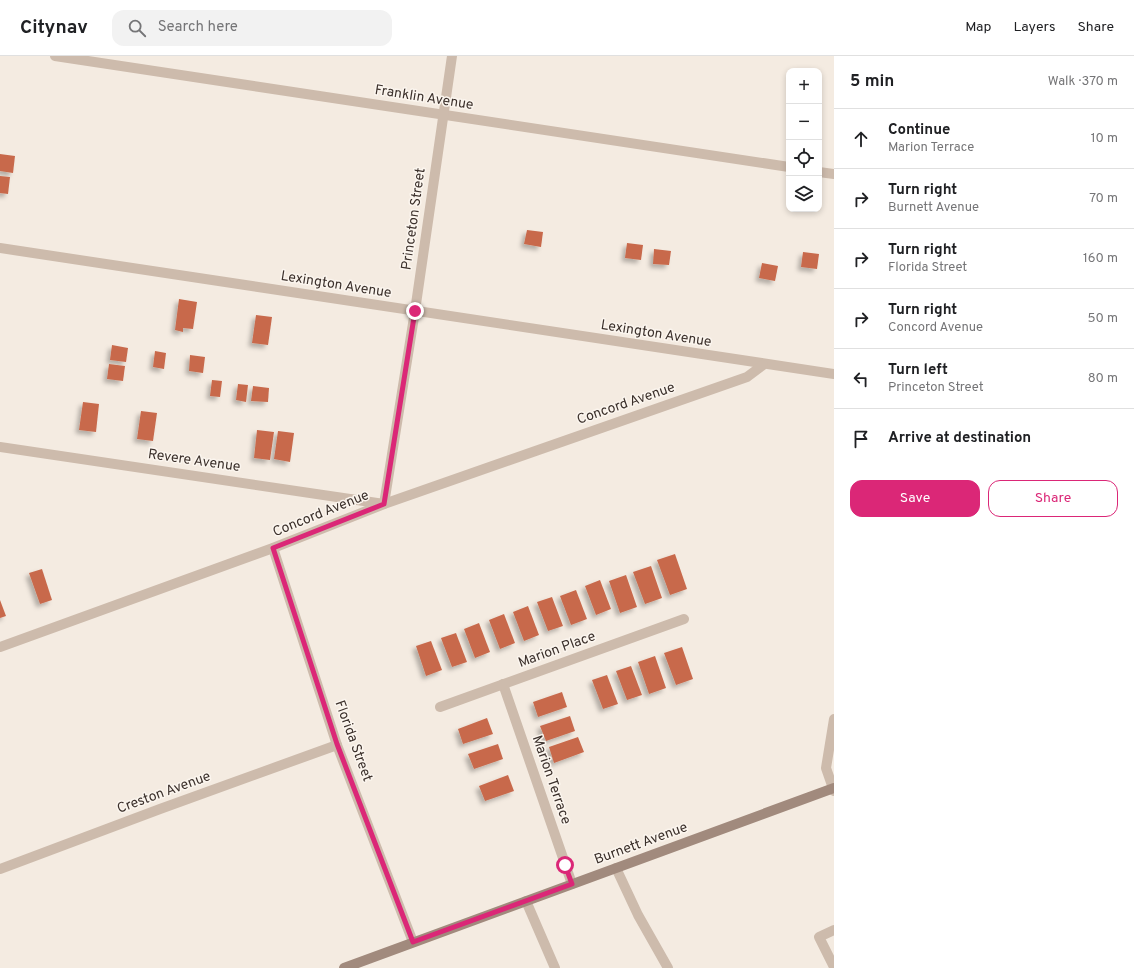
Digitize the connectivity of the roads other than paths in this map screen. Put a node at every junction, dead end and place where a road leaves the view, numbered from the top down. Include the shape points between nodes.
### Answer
1 (55, 56) edge
2 (452, 56) edge
3 (443, 115) junction
4 (786, 167) edge
5 (822, 172) edge
6 (834, 174) edge
7 (0, 248) edge
8 (415, 311) junction
9 (763, 365) junction
10 (834, 374) edge
11 (0, 447) edge
12 (384, 504) junction
13 (273, 548) junction
14 (684, 619) dead end
15 (0, 647) edge
16 (503, 684) junction
17 (440, 706) dead end
18 (834, 719) edge
19 (337, 744) junction
20 (833, 790) edge
21 (616, 868) junction
22 (0, 869) edge
23 (572, 884) junction
24 (526, 901) junction
25 (834, 930) edge
26 (413, 942) junction
27 (834, 967) edge
28 (344, 968) edge
29 (555, 968) edge
30 (668, 968) edge

1 - 3 street, Franklin Avenue
2 - 3 street, Princeton Street
3 - 4 street, Franklin Avenue
3 - 8 street, Princeton Street
5 - 6 street
7 - 8 street, Lexington Avenue
8 - 9 street, Lexington Avenue
8 - 12 street, Princeton Street
9 - 10 street, Lexington Avenue
9 - 12 street, Concord Avenue via 747,377
11 - 12 street, Revere Avenue
12 - 13 street, Concord Avenue
13 - 15 street, Concord Avenue
13 - 19 street, Florida Street
14 - 16 street, Marion Place
16 - 17 street, Marion Place
16 - 23 street, Marion Terrace
18 - 20 street via 826,768
19 - 22 street, Creston Avenue
19 - 26 street, Florida Street
20 - 21 street, Burnett Avenue
21 - 23 street, Burnett Avenue
21 - 30 street via 638,915
23 - 24 street, Burnett Avenue
24 - 26 street, Burnett Avenue
24 - 29 street
25 - 27 street via 819,937
26 - 28 street, Burnett Avenue

